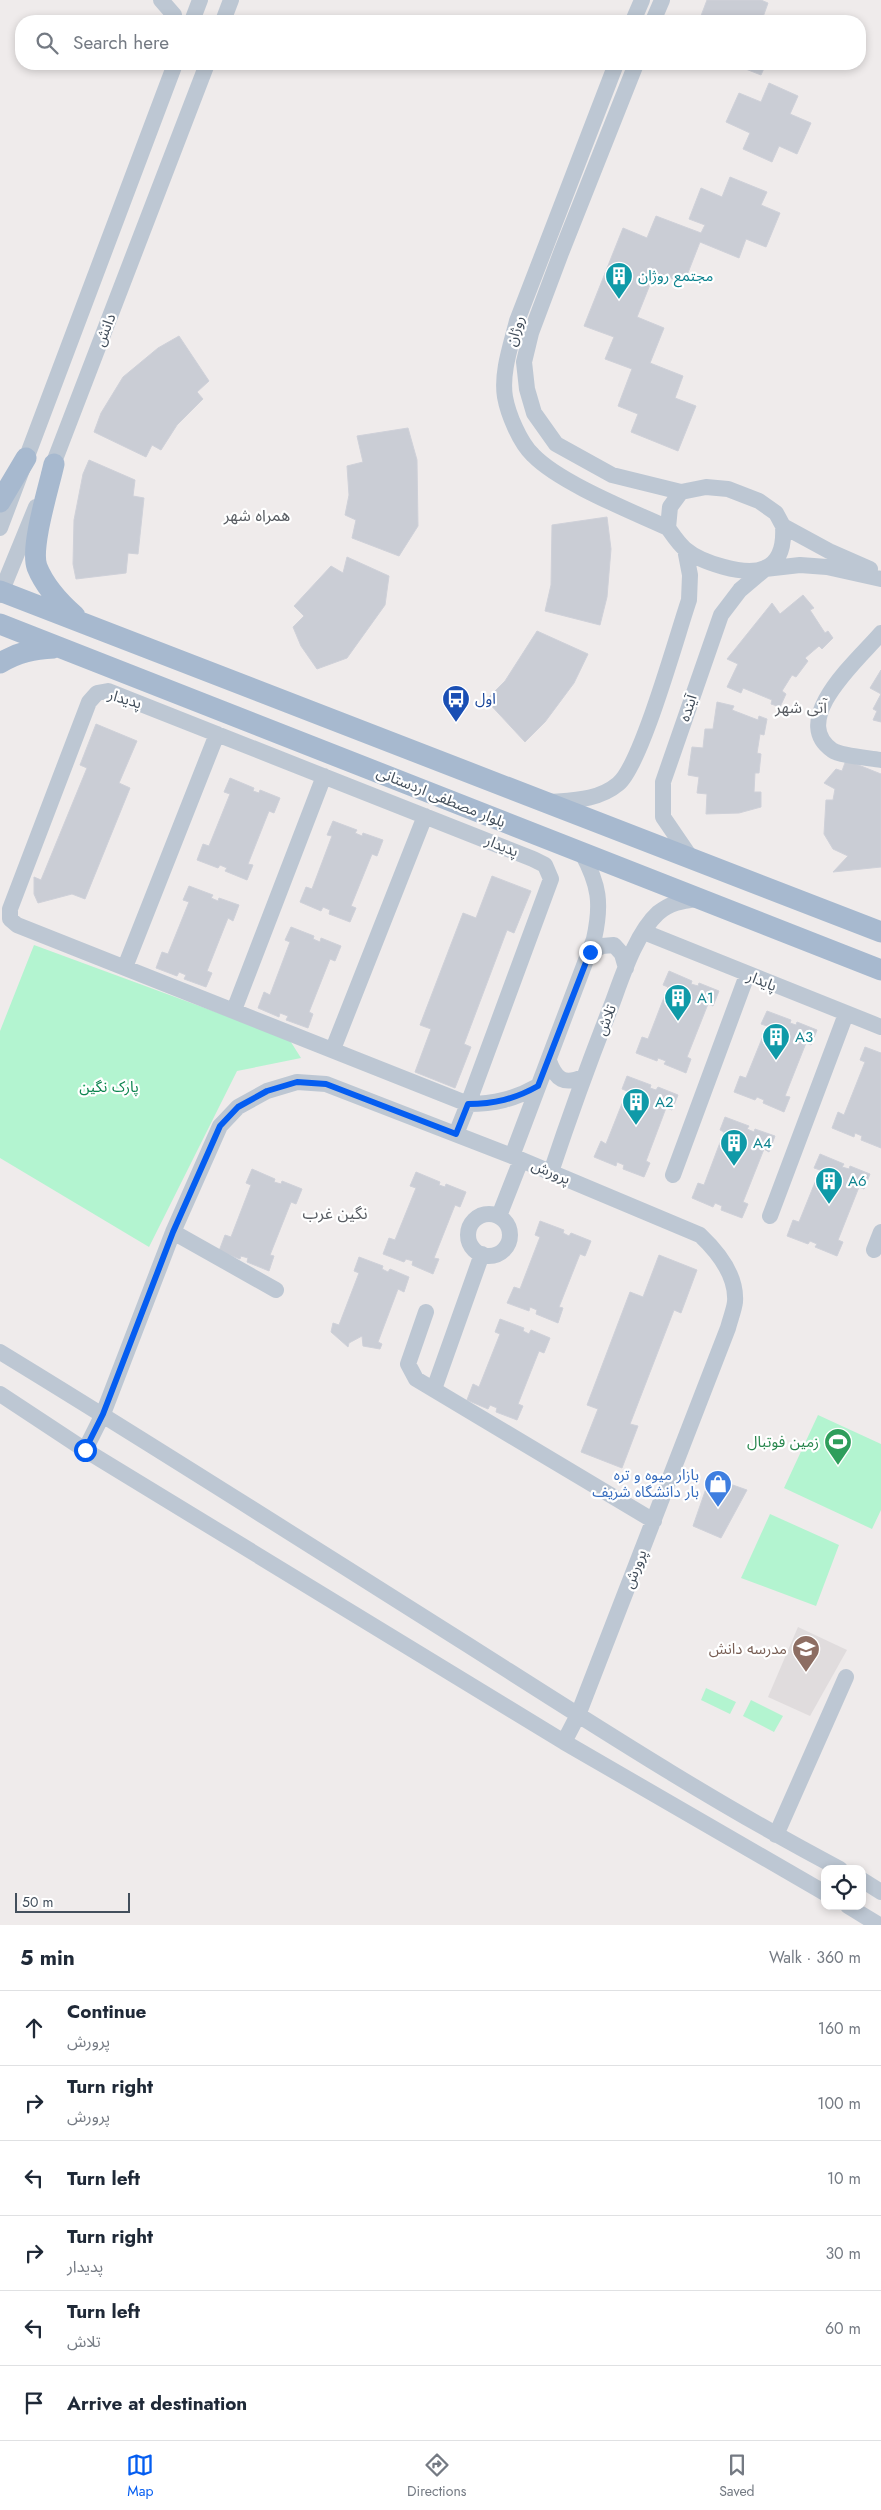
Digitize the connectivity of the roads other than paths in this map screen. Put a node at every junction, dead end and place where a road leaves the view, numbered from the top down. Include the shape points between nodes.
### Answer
1 (161, 0) edge
2 (200, 0) edge
3 (231, 0) edge
4 (642, 0) edge
5 (662, 0) edge
6 (174, 15) edge
7 (194, 15) edge
8 (225, 15) edge
9 (636, 15) edge
10 (656, 15) edge
11 (173, 70) edge
12 (205, 70) edge
13 (614, 70) edge
14 (634, 70) edge
15 (546, 246) junction
16 (561, 253) junction
17 (26, 458) junction
18 (54, 464) junction
19 (681, 492) junction
20 (0, 502) edge
21 (783, 526) junction
22 (0, 528) edge
23 (668, 528) junction
24 (684, 549) junction
25 (765, 569) junction
26 (881, 573) edge
27 (881, 579) edge
28 (1, 592) edge
29 (80, 621) junction
30 (0, 624) edge
31 (881, 633) edge
32 (124, 638) junction
33 (62, 648) junction
34 (0, 663) edge
35 (115, 668) junction
36 (216, 734) junction
37 (881, 760) edge
38 (324, 776) junction
39 (550, 802) junction
40 (425, 816) junction
41 (582, 853) junction
42 (691, 858) junction
43 (696, 898) junction
44 (644, 932) junction
45 (881, 932) edge
46 (590, 952) junction
47 (125, 968) junction
48 (626, 968) junction
49 (881, 970) edge
50 (747, 975) junction
51 (234, 1010) junction
52 (846, 1014) junction
53 (881, 1027) edge
54 (333, 1049) junction
55 (549, 1061) junction
56 (583, 1077) junction
57 (538, 1086) junction
58 (468, 1104) junction
59 (456, 1134) junction
60 (517, 1158) junction
61 (550, 1172) junction
62 (672, 1175) dead end
63 (498, 1216) junction
64 (770, 1216) dead end
65 (173, 1232) junction
66 (881, 1232) edge
67 (874, 1250) dead end
68 (482, 1254) junction
69 (276, 1290) dead end
70 (426, 1312) dead end
71 (0, 1352) edge
72 (434, 1389) junction
73 (0, 1394) edge
74 (103, 1414) junction
75 (85, 1450) junction
76 (654, 1521) junction
77 (846, 1677) dead end
78 (578, 1715) junction
79 (564, 1742) junction
80 (776, 1835) junction
81 (832, 1865) edge
82 (866, 1883) edge
83 (821, 1891) edge
84 (881, 1892) edge
85 (854, 1910) edge
86 (879, 1925) edge

1 - 6 street
2 - 7 street
3 - 8 street
4 - 9 street
5 - 10 street
11 - 17 street, دانش
12 - 18 street, دانش
13 - 15 street, روژان
14 - 16 street, روژان
15 - 16 street
15 - 23 street, روژان via 517,322 507,360 504,396 512,422 532,455 563,477
16 - 19 street, روژان via 531,333 524,362 534,413 556,444 612,475
17 - 20 main road
17 - 22 street, دانش
18 - 28 street, دانش
18 - 29 main road via 36,547 37,565 48,587
19 - 21 street via 706,487 728,489 759,501 776,513
19 - 23 street via 670,507
21 - 25 street via 784,542 778,558
21 - 26 street via 829,551
23 - 24 street
24 - 25 street via 706,562 734,570
24 - 39 street via 690,575 689,600 636,758 619,784 592,798
25 - 27 street via 827,566
25 - 42 street, آینده via 740,590 722,615 663,782 663,817
28 - 29 main road
29 - 32 main road
30 - 33 main road, بلوار مصطفی اردستانی
31 - 37 street via 840,677 824,701 818,725 821,738 832,751
32 - 35 main road via 112,640 105,649 107,660
32 - 39 main road
33 - 34 main road via 33,648
33 - 35 main road, بلوار مصطفی اردستانی
35 - 41 main road, بلوار مصطفی اردستانی
36 - 38 street, پدیدار
36 - 47 street
36 - 47 street, پدیدار via 108,691 97,693 89,702 10,909 10,919 17,925
38 - 40 street, پدیدار
38 - 51 street
39 - 42 main road
40 - 54 street
40 - 58 street, پدیدار via 533,858 545,866 551,879
41 - 43 main road, بلوار مصطفی اردستانی
41 - 46 street via 594,874 599,895 598,918
42 - 45 main road
43 - 44 street, تلاش via 672,903 657,914
43 - 49 main road, بلوار مصطفی اردستانی
44 - 48 street, تلاش
44 - 50 street, پایدار
46 - 48 street via 602,946 614,946 622,954
46 - 55 street
47 - 51 street, پدیدار
48 - 56 street, تلاش
50 - 52 street, پایدار
50 - 62 street
51 - 54 street, پدیدار
52 - 53 street, پایدار
52 - 64 street
54 - 58 street, پدیدار
55 - 56 street via 561,1080 572,1082
55 - 57 street
56 - 61 street, تلاش
57 - 58 street, پدیدار via 502,1102
57 - 60 street
58 - 59 street
59 - 60 street, پرورش
59 - 65 street, پرورش via 326,1084 297,1082 267,1091 238,1107 220,1126
60 - 61 street, پرورش
60 - 63 street
61 - 76 street, پرورش via 700,1234 718,1251 730,1275 735,1301 728,1328
63 - 68 street via 509,1229 509,1242 501,1252
63 - 68 street via 483,1215 470,1228 472,1246
65 - 69 street
65 - 74 street, پرورش
66 - 67 street
68 - 72 street
70 - 72 street via 408,1364 416,1378
71 - 74 street
72 - 76 street
73 - 75 street
74 - 75 street, پرورش
74 - 78 street
75 - 79 street
76 - 78 street, پرورش
77 - 80 street
78 - 79 street, پرورش
78 - 80 street
79 - 83 street
80 - 81 street
82 - 84 street
85 - 86 street

